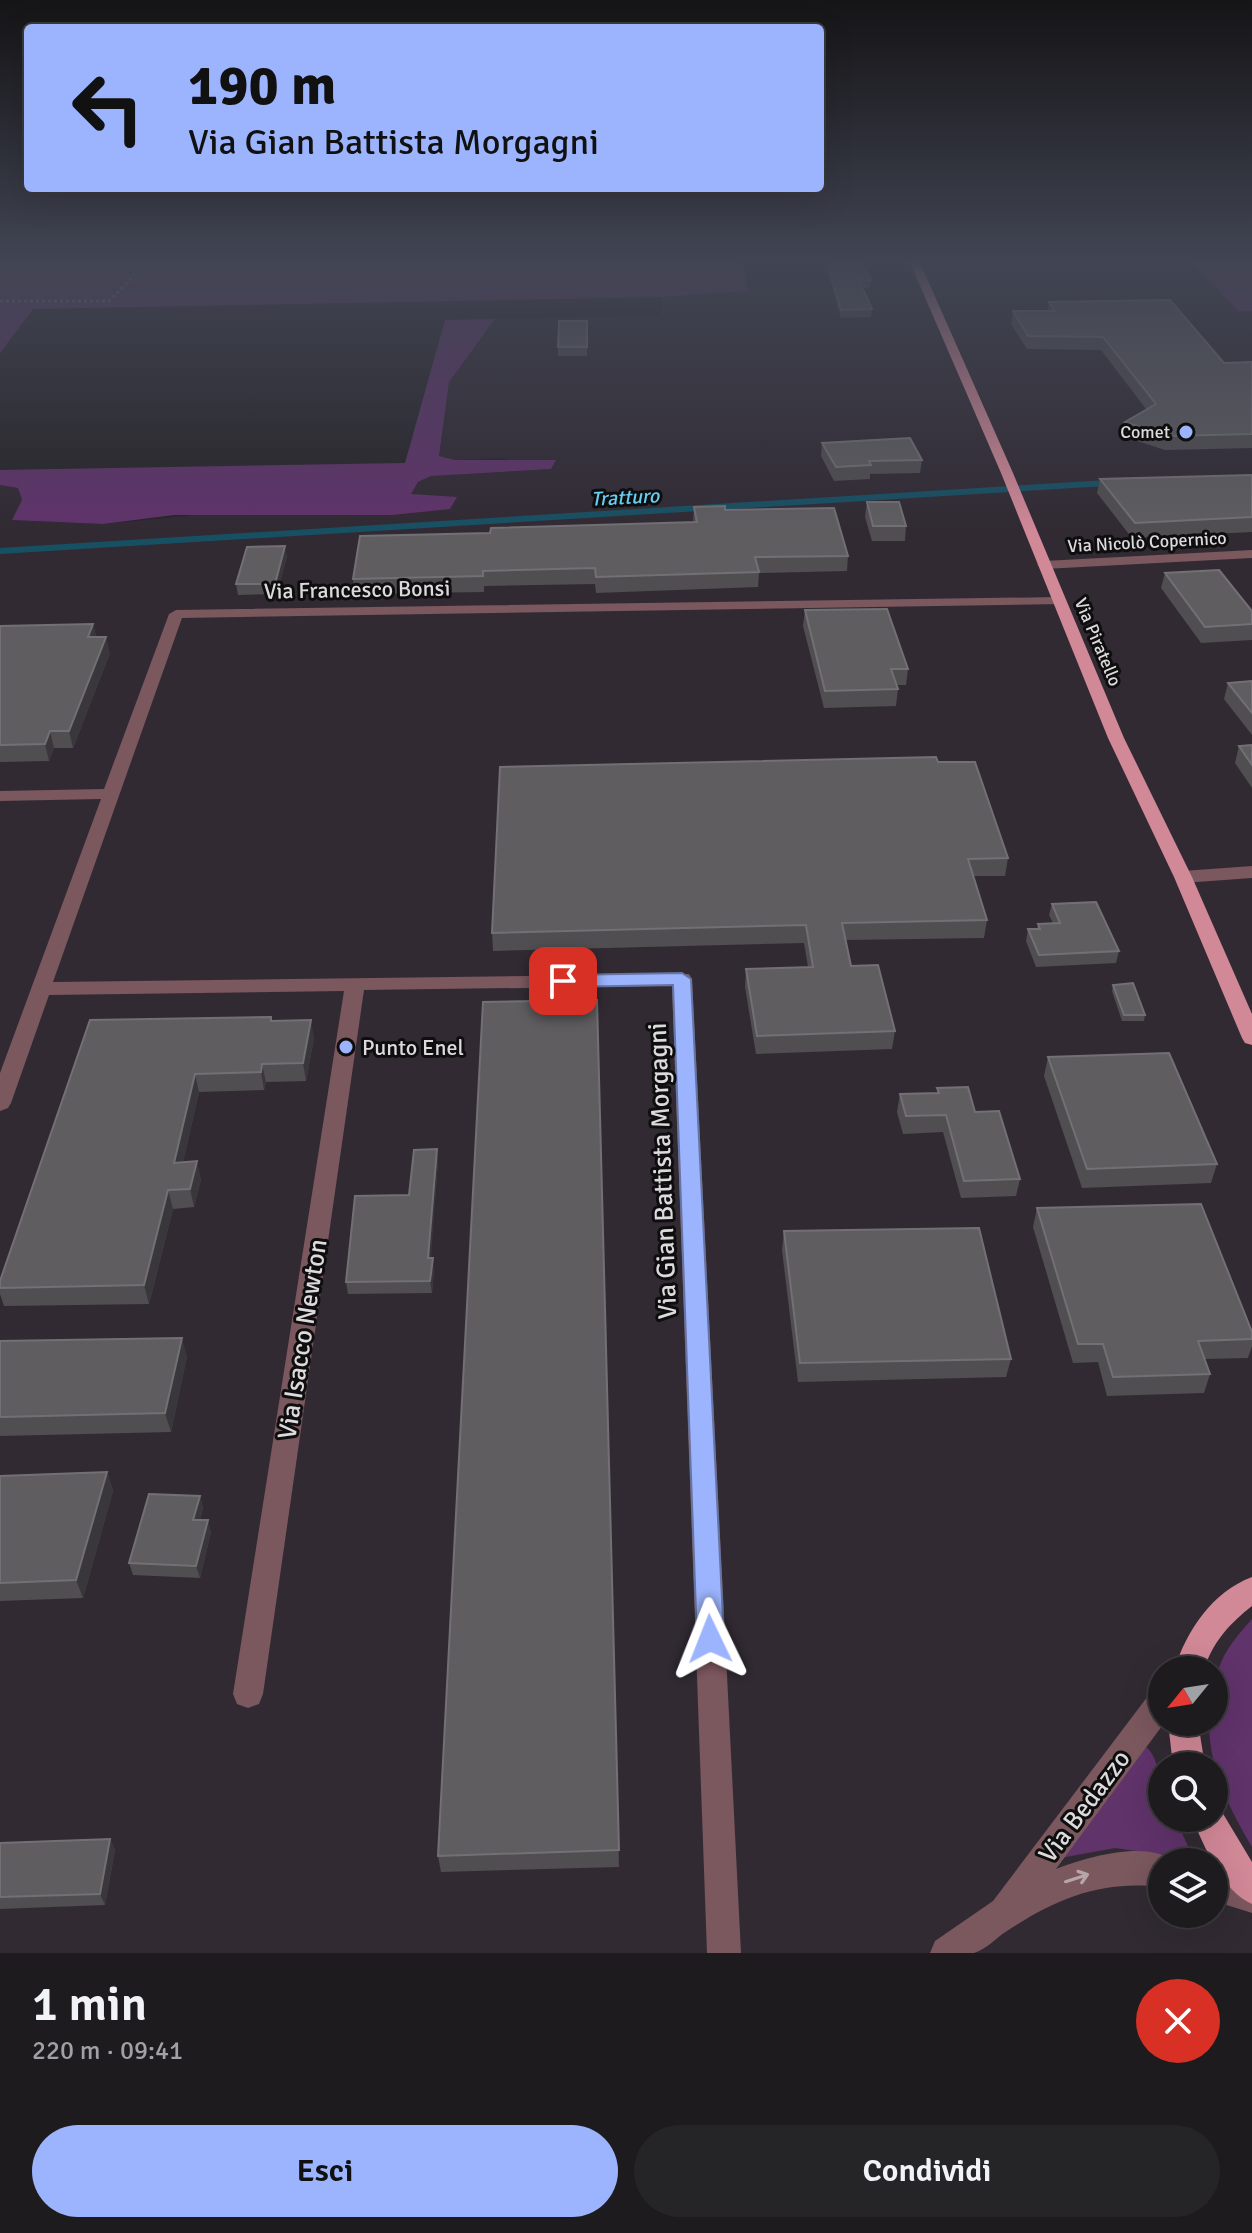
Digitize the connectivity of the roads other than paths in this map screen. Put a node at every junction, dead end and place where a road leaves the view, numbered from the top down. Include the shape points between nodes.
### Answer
1 (953, 349) edge
2 (1252, 554) edge
3 (1044, 565) junction
4 (1059, 601) junction
5 (110, 794) junction
6 (0, 796) edge
7 (1252, 872) edge
8 (1183, 877) junction
9 (355, 984) junction
10 (41, 989) junction
11 (1252, 1038) edge
12 (0, 1103) edge
13 (1252, 1590) edge
14 (1195, 1656) edge
15 (248, 1694) dead end
16 (1148, 1721) edge
17 (1216, 1832) edge
18 (1148, 1870) edge
19 (1252, 1888) edge
20 (1228, 1889) edge
21 (1252, 1897) edge
22 (1006, 1909) junction
23 (724, 1953) edge
24 (947, 1953) edge

1 - 3 main road, Via Piratello
2 - 3 street, Via Nicolò Copernico
3 - 4 main road, Via Piratello
4 - 5 street, Via Francesco Bonsi via 176,614
4 - 8 main road, Via Piratello via 1116,738
5 - 6 street
5 - 10 street, Via Francesco Bonsi
7 - 8 street
8 - 11 main road, Via Piratello
9 - 10 street, Via Gian Battista Morgagni
9 - 15 street, Via Isacco Newton
9 - 23 street, Via Gian Battista Morgagni via 682,979
10 - 12 street, Via Francesco Bonsi
13 - 14 main road via 1219,1615
16 - 22 street, Via Bedazzo
17 - 19 main road
22 -> 18 street, Via Bedazzo via 1091,1874
20 - 21 street
22 - 24 street, Via Bedazzo

